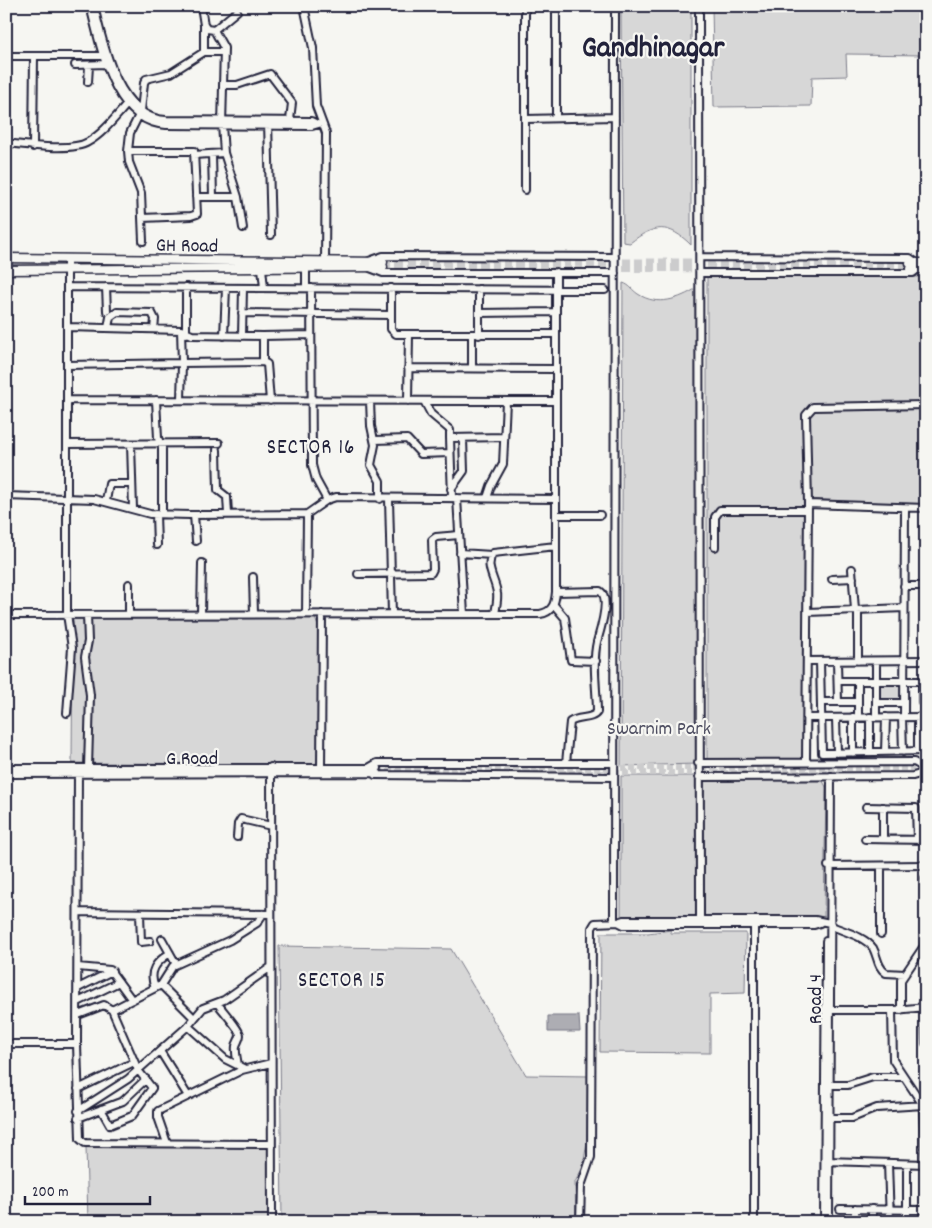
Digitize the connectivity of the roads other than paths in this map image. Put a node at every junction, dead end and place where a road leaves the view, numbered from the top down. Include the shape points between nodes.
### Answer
1 (90, 6) edge
2 (94, 6) edge
3 (202, 6) edge
4 (304, 6) edge
5 (525, 6) edge
6 (556, 6) edge
7 (615, 6) edge
8 (699, 6) edge
9 (237, 11) dead end
10 (204, 25) junction
11 (214, 30) junction
12 (204, 52) junction
13 (224, 52) junction
14 (6, 56) edge
15 (34, 56) junction
16 (103, 56) junction
17 (106, 64) junction
18 (75, 65) dead end
19 (89, 66) junction
20 (88, 82) dead end
21 (223, 85) junction
22 (129, 102) junction
23 (140, 113) junction
24 (615, 117) junction
25 (556, 118) junction
26 (526, 119) junction
27 (290, 120) junction
28 (222, 123) junction
29 (268, 123) junction
30 (318, 123) junction
31 (6, 143) edge
32 (33, 147) junction
33 (128, 151) junction
34 (212, 154) junction
35 (224, 154) junction
36 (194, 155) junction
37 (525, 190) dead end
38 (196, 197) junction
39 (213, 197) junction
40 (238, 197) junction
41 (142, 218) junction
42 (243, 228) dead end
43 (271, 235) dead end
44 (143, 241) dead end
45 (614, 257) junction
46 (700, 257) junction
47 (6, 258) edge
48 (67, 259) junction
49 (306, 263) junction
50 (325, 264) junction
51 (367, 264) junction
52 (383, 264) tunnel mouth
53 (918, 266) edge
54 (262, 268) junction
55 (6, 270) edge
56 (67, 270) junction
57 (556, 272) junction
58 (615, 273) junction
59 (700, 273) junction
60 (67, 287) junction
61 (106, 287) junction
62 (186, 287) junction
63 (226, 288) junction
64 (243, 288) junction
65 (264, 288) junction
66 (308, 288) junction
67 (392, 288) junction
68 (479, 288) junction
69 (556, 289) junction
70 (605, 290) dead end
71 (107, 311) dead end
72 (556, 312) junction
73 (311, 313) junction
74 (479, 313) junction
75 (242, 314) junction
76 (391, 315) junction
77 (67, 327) junction
78 (108, 328) junction
79 (154, 329) junction
80 (184, 332) junction
81 (409, 334) junction
82 (556, 334) junction
83 (311, 335) junction
84 (476, 335) junction
85 (224, 336) junction
86 (242, 336) junction
87 (263, 336) junction
88 (263, 362) junction
89 (182, 363) junction
90 (67, 365) junction
91 (408, 368) junction
92 (472, 368) junction
93 (556, 368) junction
94 (67, 400) junction
95 (156, 400) junction
96 (182, 400) junction
97 (270, 401) junction
98 (311, 401) junction
99 (370, 401) junction
100 (408, 401) junction
101 (424, 401) junction
102 (506, 401) junction
103 (556, 401) junction
104 (926, 405) edge
105 (450, 438) junction
106 (463, 438) junction
107 (504, 438) junction
108 (375, 440) junction
109 (67, 444) junction
110 (131, 444) junction
111 (160, 444) junction
112 (450, 453) junction
113 (132, 484) junction
114 (451, 489) junction
115 (6, 496) edge
116 (67, 497) junction
117 (454, 498) junction
118 (487, 498) junction
119 (380, 499) junction
120 (389, 499) junction
121 (556, 499) junction
122 (327, 500) junction
123 (106, 501) junction
124 (808, 507) junction
125 (905, 508) junction
126 (926, 508) edge
127 (133, 509) junction
128 (159, 514) junction
129 (228, 514) junction
130 (307, 514) junction
131 (194, 515) junction
132 (556, 515) junction
133 (600, 515) dead end
134 (459, 535) junction
135 (196, 541) dead end
136 (157, 545) dead end
137 (556, 546) junction
138 (715, 547) dead end
139 (460, 553) junction
140 (492, 555) junction
141 (202, 563) dead end
142 (852, 569) dead end
143 (358, 574) dead end
144 (391, 574) junction
145 (254, 577) dead end
146 (853, 578) junction
147 (832, 579) dead end
148 (129, 584) dead end
149 (904, 586) junction
150 (926, 586) edge
151 (556, 592) junction
152 (554, 605) junction
153 (904, 608) junction
154 (856, 610) junction
155 (808, 612) junction
156 (67, 614) junction
157 (201, 614) junction
158 (254, 614) junction
159 (306, 614) junction
160 (322, 614) junction
161 (392, 614) junction
162 (464, 614) junction
163 (495, 614) junction
164 (6, 615) edge
165 (87, 615) junction
166 (129, 615) junction
167 (904, 660) junction
168 (926, 660) edge
169 (596, 661) junction
170 (807, 661) junction
171 (820, 661) junction
172 (837, 661) junction
173 (858, 661) junction
174 (876, 661) junction
175 (838, 681) junction
176 (858, 681) junction
177 (876, 681) junction
178 (904, 681) junction
179 (924, 681) edge
180 (820, 702) junction
181 (838, 702) junction
182 (858, 702) junction
183 (924, 702) edge
184 (876, 703) junction
185 (904, 703) junction
186 (67, 713) dead end
187 (873, 717) junction
188 (886, 717) junction
189 (903, 717) junction
190 (922, 717) edge
191 (807, 718) junction
192 (821, 718) junction
193 (836, 718) junction
194 (856, 718) junction
195 (922, 751) edge
196 (870, 752) junction
197 (885, 752) junction
198 (903, 752) junction
199 (837, 753) junction
200 (853, 753) junction
201 (698, 762) junction
202 (806, 762) junction
203 (566, 763) junction
204 (614, 763) junction
205 (6, 768) edge
206 (88, 768) junction
207 (271, 770) junction
208 (321, 770) junction
209 (369, 770) junction
210 (378, 770) tunnel mouth
211 (78, 771) junction
212 (914, 771) tunnel mouth
213 (925, 771) edge
214 (6, 774) edge
215 (829, 776) junction
216 (614, 777) junction
217 (699, 777) junction
218 (866, 807) dead end
219 (883, 807) junction
220 (271, 826) junction
221 (238, 837) dead end
222 (866, 838) dead end
223 (883, 839) junction
224 (917, 840) junction
225 (926, 840) edge
226 (926, 865) edge
227 (829, 866) junction
228 (881, 866) junction
229 (925, 878) edge
230 (926, 888) edge
231 (78, 912) junction
232 (140, 913) junction
233 (263, 914) junction
234 (271, 914) junction
235 (616, 922) junction
236 (700, 923) junction
237 (754, 923) junction
238 (825, 923) junction
239 (926, 933) edge
240 (881, 934) dead end
241 (162, 939) dead end
242 (150, 941) dead end
243 (170, 953) junction
244 (176, 964) junction
245 (78, 967) junction
246 (271, 968) junction
247 (112, 971) junction
248 (905, 974) junction
249 (119, 982) junction
250 (158, 986) junction
251 (78, 988) junction
252 (132, 1000) junction
253 (78, 1002) junction
254 (218, 1004) junction
255 (925, 1007) edge
256 (112, 1010) junction
257 (828, 1010) junction
258 (892, 1010) junction
259 (901, 1010) junction
260 (78, 1015) junction
261 (194, 1018) junction
262 (188, 1026) junction
263 (926, 1043) edge
264 (6, 1044) edge
265 (77, 1044) junction
266 (160, 1051) junction
267 (134, 1062) junction
268 (271, 1063) junction
269 (238, 1065) junction
270 (245, 1069) junction
271 (138, 1070) junction
272 (904, 1077) junction
273 (146, 1079) junction
274 (830, 1085) junction
275 (78, 1088) junction
276 (916, 1092) junction
277 (926, 1092) edge
278 (188, 1096) junction
279 (923, 1105) junction
280 (101, 1109) junction
281 (78, 1111) junction
282 (78, 1118) junction
283 (830, 1118) junction
284 (167, 1143) junction
285 (272, 1144) junction
286 (827, 1161) junction
287 (888, 1163) junction
288 (907, 1164) junction
289 (926, 1164) edge
290 (926, 1170) edge
291 (840, 1209) dead end
292 (855, 1209) junction
293 (872, 1209) junction
294 (890, 1209) junction
295 (907, 1209) junction
296 (925, 1210) edge
297 (272, 1222) edge
298 (580, 1222) edge
299 (754, 1222) edge
300 (824, 1222) edge
301 (829, 1222) edge
302 (855, 1222) edge
303 (872, 1222) edge
304 (890, 1222) edge
305 (907, 1222) edge
306 (924, 1222) edge

1 - 16 street
2 - 22 street via 113,70
3 - 10 street
4 - 30 street via 313,48
5 - 26 street
6 - 25 street
7 - 24 street
8 - 46 street
9 - 11 street
10 - 11 street
10 - 12 street
11 - 13 street
12 - 13 street
12 - 23 street via 171,73 146,79
13 - 21 street
14 - 15 street
15 - 16 street
15 - 32 street
16 - 17 street
17 - 19 street
17 - 22 street via 115,86
18 - 19 street
19 - 20 street
21 - 27 street via 237,85 270,74 292,103
21 - 28 street
22 - 23 street
22 - 32 street via 87,143
23 - 28 street via 155,124
23 - 33 street via 130,133
24 - 25 street
24 - 45 street
25 - 26 street
26 - 37 street
27 - 29 street
27 - 30 street
28 - 29 street
28 - 35 street
29 - 30 street via 312,126
29 - 43 street
30 - 50 street via 326,141
31 - 32 street
33 - 36 street via 192,149
33 - 41 street via 141,193
34 - 35 street
34 - 36 street
34 - 39 street
35 - 40 street
36 - 38 street
38 - 39 street
38 - 41 street via 194,216
39 - 40 street
40 - 42 street
41 - 44 street
45 - 51 street via 383,256
45 - 58 street
46 - 53 street via 910,258
46 - 59 street
47 - 48 main road, GH Road
48 - 49 main road, GH Road
48 - 56 street
49 - 50 main road, GH Road
49 - 54 main road, GH Road
49 - 66 street
50 - 51 main road, GH Road
51 - 52 main road, GH Road
51 - 57 street via 383,273
53 - 59 street via 913,273
54 - 56 main road, GH Road
54 - 65 street
55 - 56 main road, GH Road
56 - 60 street
57 - 58 street
57 - 69 street
58 - 204 street
59 - 201 street
60 - 61 street
60 - 77 street
61 - 62 street
61 - 71 street
62 - 63 street
62 - 80 street
63 - 64 street
63 - 85 street
64 - 65 street
64 - 75 street
65 - 66 street
66 - 67 street
66 - 73 street
67 - 68 street
67 - 76 street
68 - 69 street
68 - 74 street
69 - 70 street
69 - 72 street
72 - 74 street
72 - 82 street
73 - 75 street
73 - 76 street
73 - 83 street
74 - 84 street
75 - 86 street
76 - 81 street via 393,333
77 - 78 street
77 - 90 street
78 - 79 street
78 - 79 street via 110,317 118,312 152,313
79 - 80 street
80 - 85 street
80 - 89 street
81 - 84 street
81 - 91 street
82 - 84 street
82 - 93 street
83 - 87 street
83 - 98 street
84 - 92 street
85 - 86 street
86 - 87 street
87 - 88 street
88 - 89 street
88 - 97 street via 267,364
89 - 90 street
89 - 96 street
90 - 94 street
91 - 92 street
91 - 100 street
92 - 93 street
93 - 103 street
94 - 95 street
94 - 109 street
95 - 96 street
95 - 111 street
96 - 97 street
97 - 98 street
98 - 99 street
98 - 122 street via 312,464
99 - 100 street
99 - 108 street
100 - 101 street
101 - 102 street
101 - 105 street via 431,414 450,430
102 - 103 street
102 - 107 street
103 - 121 street
104 - 124 street via 810,409 806,415
105 - 106 street
105 - 112 street
106 - 107 street
106 - 114 street via 464,471
107 - 118 street via 502,468
108 - 112 street via 407,439 421,454
108 - 119 street via 371,465 380,481
109 - 110 street
109 - 116 street
110 - 111 street
110 - 113 street
111 - 128 street
111 - 129 street via 218,447 218,490 227,496
112 - 114 street
113 - 123 street via 109,484
113 - 127 street
114 - 117 street
115 - 116 street
116 - 123 street
116 - 156 street
117 - 118 street
117 - 120 street
117 - 134 street
118 - 121 street
119 - 120 street
119 - 122 street via 336,497
120 - 144 street
121 - 132 street
122 - 130 street
123 - 127 street
124 - 125 street
124 - 138 street via 720,510 715,517
124 - 155 street
125 - 126 street
125 - 149 street
127 - 128 street
128 - 131 street
128 - 136 street
129 - 130 street
129 - 131 street
130 - 159 street
131 - 135 street
132 - 133 street
132 - 137 street
134 - 139 street
134 - 144 street via 432,540 431,573
137 - 140 street via 504,550
137 - 151 street
139 - 140 street
139 - 162 street
140 - 163 street via 490,571 497,594
141 - 157 street
142 - 146 street
143 - 144 street
144 - 161 street
145 - 158 street
146 - 147 street
146 - 154 street
148 - 166 street
149 - 150 street
149 - 153 street
151 - 152 street
151 - 169 street via 603,593 604,619 596,647
152 - 163 street via 544,613
152 - 169 street via 565,618 571,660
153 - 154 street
153 - 167 street
154 - 155 street
154 - 173 street
155 - 170 street
156 - 164 street
156 - 165 street
156 - 186 street via 72,648
157 - 158 street
157 - 166 street
158 - 159 street
159 - 160 street
160 - 161 street
160 - 208 street
161 - 162 street
162 - 163 street
165 - 166 street
165 - 206 street
167 - 168 street
167 - 174 street
167 - 178 street
169 - 203 street via 597,712 592,717 570,722
170 - 171 street
170 - 191 street
171 - 172 street
171 - 180 street
172 - 173 street
172 - 175 street
173 - 174 street
174 - 177 street
175 - 176 street
175 - 181 street
176 - 177 street
176 - 182 street
177 - 178 street
177 - 184 street
178 - 179 street
178 - 185 street
179 - 183 street
180 - 181 street
180 - 192 street
181 - 182 street
182 - 194 street
183 - 190 street
184 - 185 street
184 - 187 street
185 - 189 street
187 - 188 street
187 - 194 street
187 - 196 street
188 - 189 street
188 - 197 street
189 - 190 street
189 - 198 street
190 - 195 street
191 - 192 street
191 - 202 street
192 - 193 street
192 - 199 street via 821,751 824,754
193 - 194 street
193 - 199 street
194 - 200 street
195 - 198 street
196 - 197 street
196 - 200 street
197 - 198 street
199 - 200 street
201 - 202 street
201 - 217 street
202 - 213 street via 914,762
203 - 204 street
203 - 209 street via 377,763
204 - 216 street
205 - 211 street, G Road
206 - 207 street, G Road
206 - 211 street, G Road
207 - 208 street, G Road
207 - 211 street, G Road
207 - 220 street
208 - 209 street, G Road
209 - 210 street, G Road
209 - 216 street via 379,776
211 - 214 street, G Road
211 - 231 street
212 - 213 street
213 - 215 street via 913,776
215 - 217 street
215 - 227 street, Road 4
216 - 235 street
217 - 236 street
218 - 219 street
219 - 223 street
219 - 224 street via 916,808
220 - 221 street via 241,819
220 - 234 street
222 - 223 street
223 - 224 street
224 - 225 street
226 - 228 street
227 - 228 street
227 - 238 street, Road 4
228 - 240 street
229 - 230 street
231 - 232 street
231 - 245 street
232 - 233 street
232 - 242 street via 140,941
233 - 234 street
233 - 244 street via 254,925 225,943
234 - 246 street
235 - 236 street
235 - 298 street via 597,923 592,928 591,1157 581,1186
236 - 237 street
237 - 238 street via 815,920
237 - 299 street
238 - 248 street via 871,946 883,972
238 - 257 street, Road 4
239 - 248 street via 924,946
241 - 243 street
243 - 244 street
243 - 250 street via 159,960 152,972
244 - 250 street
245 - 247 street
245 - 251 street
246 - 254 street
246 - 268 street
247 - 249 street
247 - 251 street
248 - 259 street via 901,984
249 - 252 street
249 - 253 street
250 - 252 street
250 - 261 street via 164,986
251 - 253 street
252 - 256 street
253 - 260 street
254 - 261 street via 203,1008
254 - 269 street via 240,1031 236,1048
255 - 259 street
255 - 263 street
256 - 260 street via 108,1006 100,1006
256 - 267 street
257 - 258 street
257 - 274 street, Road 4
257 - 286 street, Road 4
258 - 259 street
258 - 272 street via 893,1060
260 - 265 street
261 - 262 street
262 - 266 street
262 - 269 street
264 - 265 street
265 - 275 street
266 - 271 street
266 - 278 street
267 - 271 street
267 - 275 street
268 - 270 street
268 - 285 street
269 - 270 street
270 - 278 street
271 - 273 street
271 - 281 street
272 - 274 street via 868,1078 848,1085
272 - 276 street
273 - 280 street via 123,1101
273 - 280 street via 151,1090 132,1116 110,1125
274 - 283 street, Road 4
275 - 281 street
276 - 277 street
276 - 279 street
278 - 284 street via 157,1114
279 - 283 street via 878,1108 852,1118
279 - 289 street
280 - 282 street
281 - 282 street
282 - 284 street via 80,1139 85,1144
283 - 286 street, Road 4
284 - 285 street
285 - 297 street
286 - 287 street
286 - 300 street, Road 4
286 - 301 street, Road 4
287 - 288 street
287 - 294 street
288 - 289 street
288 - 295 street
289 - 290 street
291 - 292 street
292 - 293 street
292 - 302 street
293 - 294 street
293 - 303 street
294 - 295 street
294 - 304 street
295 - 296 street
295 - 305 street
296 - 306 street

